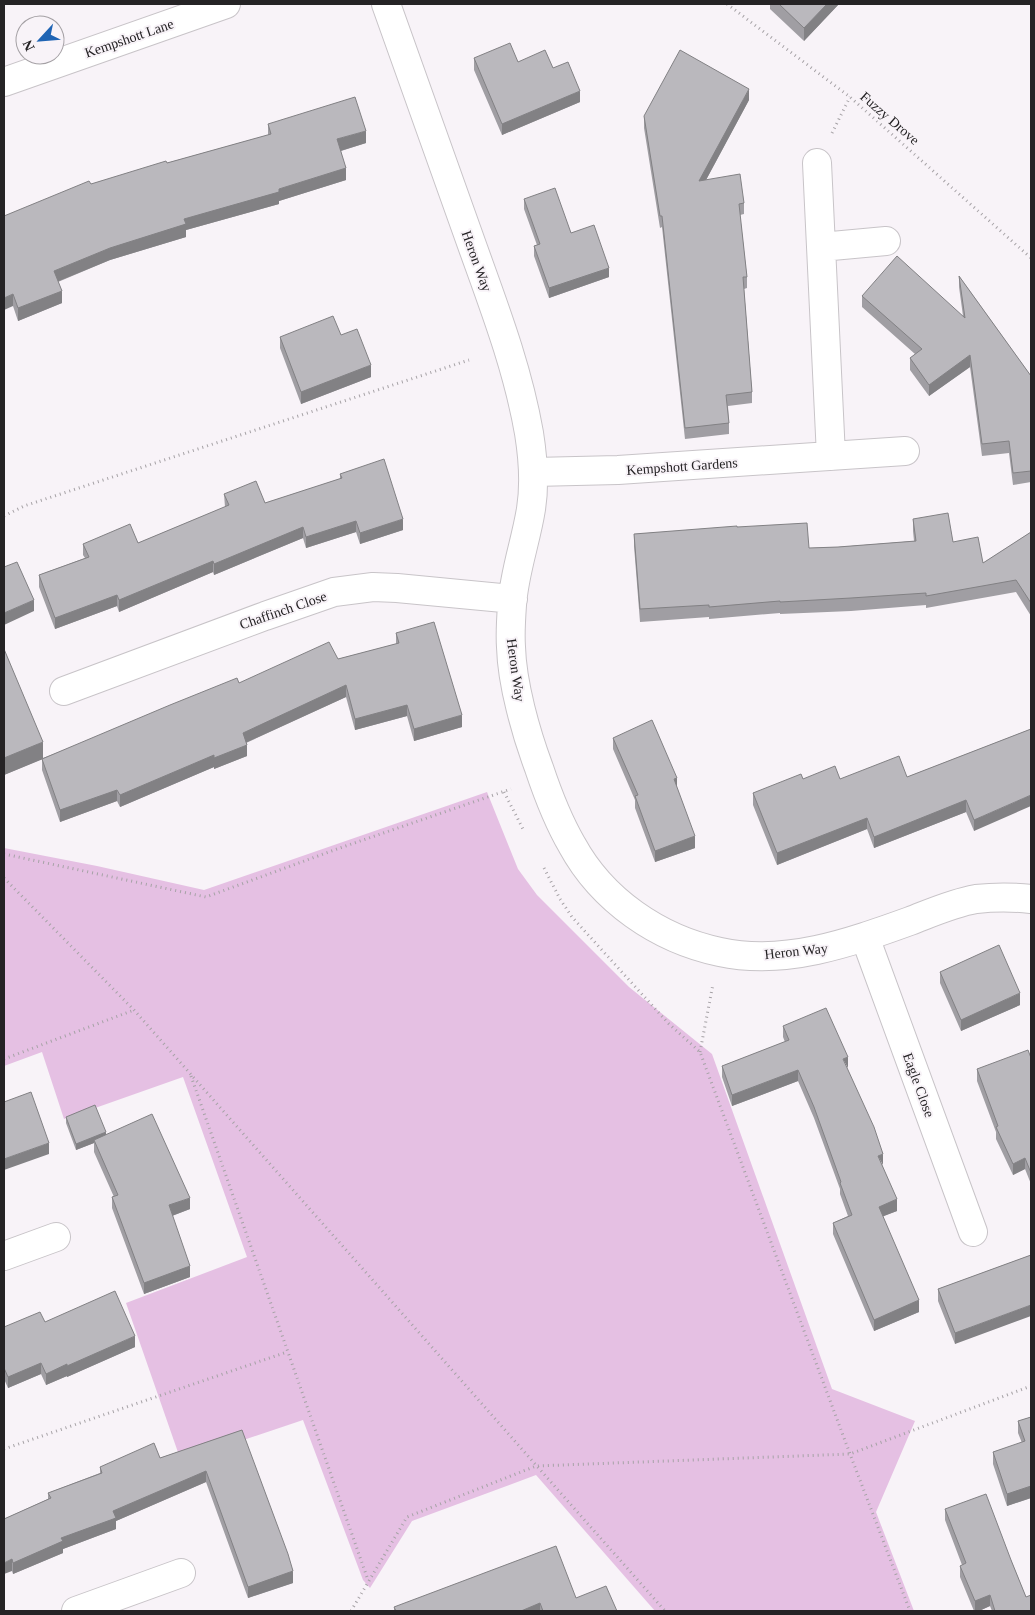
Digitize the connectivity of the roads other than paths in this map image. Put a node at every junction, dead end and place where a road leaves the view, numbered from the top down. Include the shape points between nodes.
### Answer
1 (226, 4) edge
2 (386, 4) edge
3 (4, 82) edge
4 (817, 163) road end
5 (886, 241) dead end
6 (821, 247) junction
7 (905, 451) dead end
8 (831, 456) junction
9 (534, 472) junction
10 (512, 599) junction
11 (64, 690) dead end
12 (1031, 899) edge
13 (865, 937) junction
14 (973, 1232) dead end
15 (56, 1237) dead end
16 (4, 1256) edge
17 (181, 1573) dead end
18 (76, 1611) edge

1 - 3 street, Kempshott Lane
2 - 9 street, Heron Way via 505,339 529,433
4 - 6 street
5 - 6 street
6 - 8 street
7 - 8 street, Kempshott Gardens
8 - 9 street, Kempshott Gardens via 618,470
9 - 10 street, Heron Way via 531,508
10 - 11 street, Chaffinch Close via 397,588 344,590
10 - 13 street, Heron Way via 514,677 532,750 573,848 607,892 647,924 719,952 754,955 802,953
12 - 13 street, Heron Way via 997,897 955,904
13 - 14 street, Eagle Close
15 - 16 street
17 - 18 street

